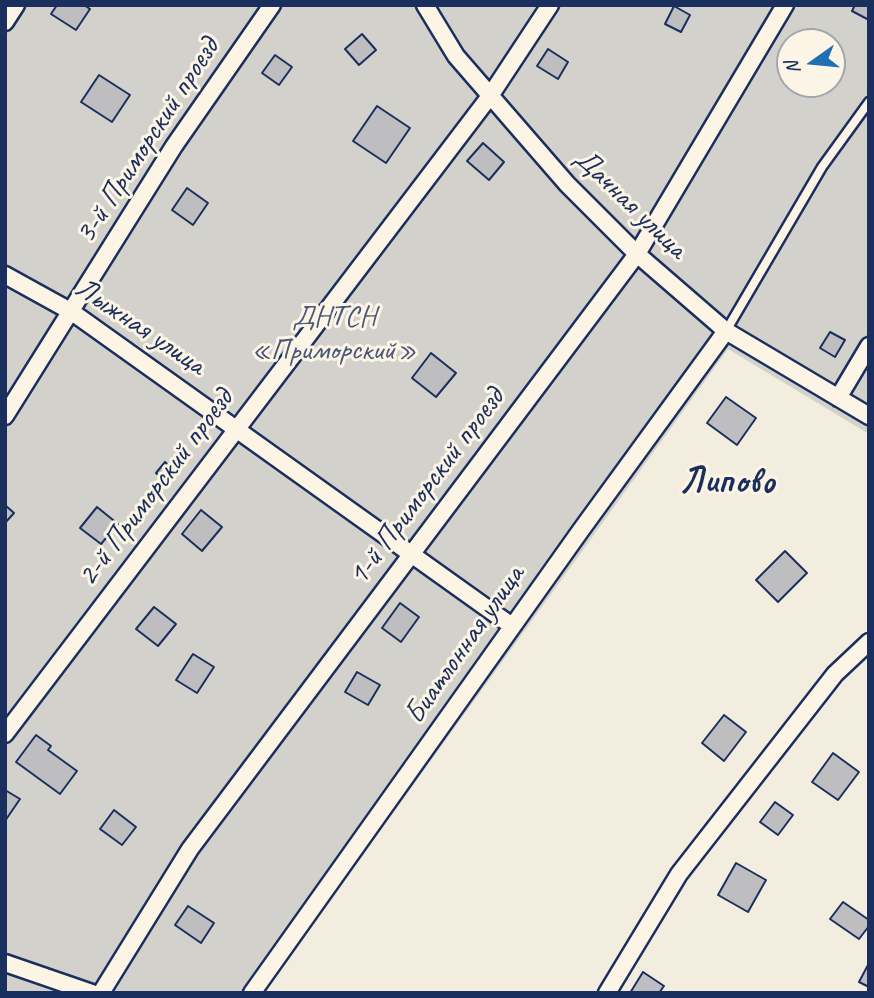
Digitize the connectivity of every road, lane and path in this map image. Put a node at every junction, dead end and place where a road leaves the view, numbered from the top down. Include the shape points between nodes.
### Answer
1 (16, 5) edge
2 (272, 5) edge
3 (425, 5) edge
4 (550, 5) edge
5 (785, 5) edge
6 (5, 22) edge
7 (490, 96) junction
8 (869, 102) edge
9 (637, 254) junction
10 (5, 275) edge
11 (72, 312) junction
12 (726, 331) junction
13 (869, 346) edge
14 (838, 398) junction
15 (5, 416) edge
16 (869, 416) edge
17 (237, 428) junction
18 (411, 555) junction
19 (512, 626) junction
20 (869, 642) edge
21 (5, 734) edge
22 (5, 963) edge
23 (92, 993) edge
24 (101, 993) edge
25 (252, 993) edge
26 (607, 993) edge

1 - 6 street
2 - 11 street, 3-й Приморский проезд via 174,146
3 - 7 street, Дачная улица via 456,56
4 - 7 street, 2-й Приморский проезд
5 - 9 street, 1-й Приморский проезд
7 - 9 street, Дачная улица via 567,184
7 - 17 street, 2-й Приморский проезд
8 - 12 lane via 822,167
9 - 12 street, Дачная улица
9 - 18 street, 1-й Приморский проезд
10 - 11 street, Лыжная улица
11 - 15 street, 3-й Приморский проезд
11 - 17 street, Лыжная улица
12 - 14 street, Дачная улица
12 - 19 street, Биатлонная улица
13 - 14 street
14 - 16 street, Дачная улица
17 - 18 street, Лыжная улица
17 - 21 street, 2-й Приморский проезд
18 - 19 street, Лыжная улица
18 - 24 street, 1-й Приморский проезд via 190,849
19 - 25 street, Биатлонная улица
20 - 26 street via 835,674 679,874
22 - 23 street

